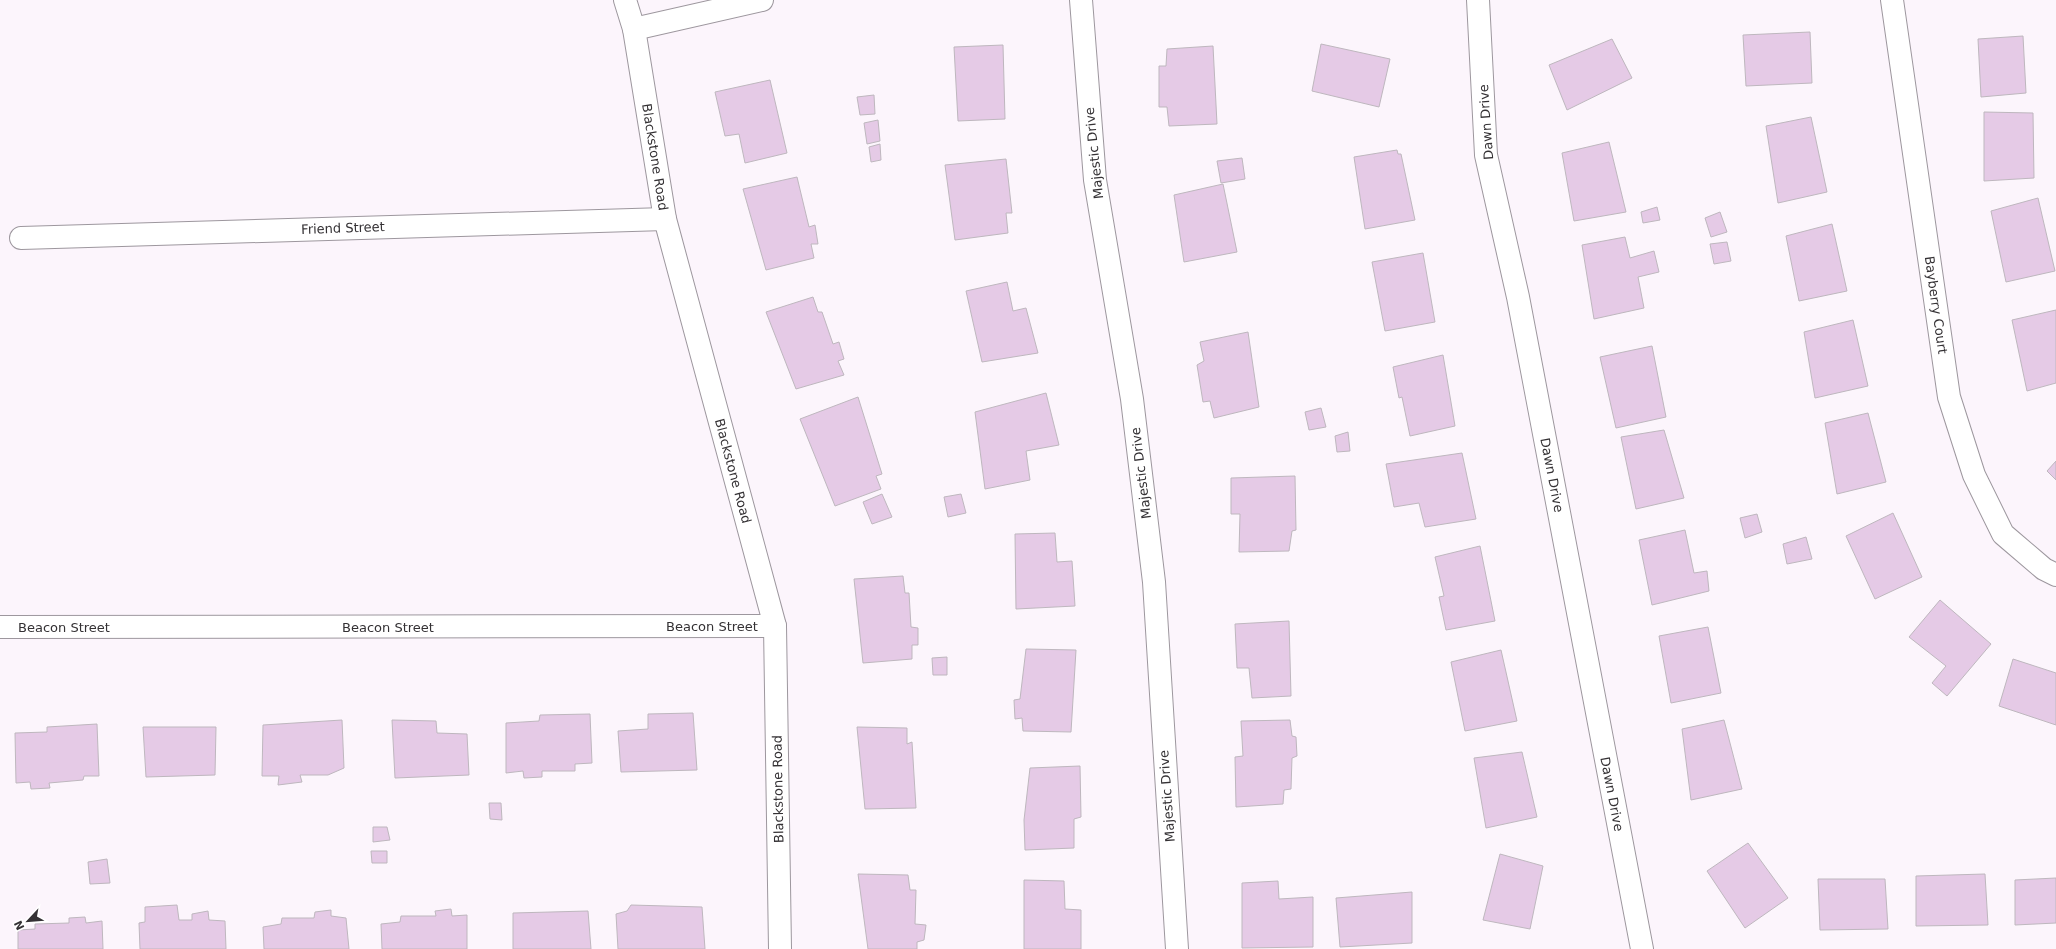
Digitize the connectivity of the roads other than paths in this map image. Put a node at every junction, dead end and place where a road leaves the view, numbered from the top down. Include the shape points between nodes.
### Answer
1 (625, 0) edge
2 (762, 0) edge
3 (1081, 0) edge
4 (1478, 0) edge
5 (1892, 0) edge
6 (634, 29) junction
7 (665, 218) junction
8 (21, 238) dead end
9 (2056, 575) edge
10 (775, 626) junction
11 (0, 627) edge
12 (780, 949) edge
13 (1177, 949) edge
14 (1642, 949) edge

1 - 6 street, Blackstone Road
2 - 6 street
3 - 13 street, Majestic Drive via 1096,180 1132,399 1154,582
4 - 14 street, Dawn Drive via 1486,155 1518,297
5 - 9 street, Bayberry Court via 1949,397 1974,475 2003,534 2044,569
6 - 7 street, Blackstone Road
7 - 8 street, Friend Street
7 - 10 street, Blackstone Road
10 - 11 street, Beacon Street
10 - 12 street, Blackstone Road

